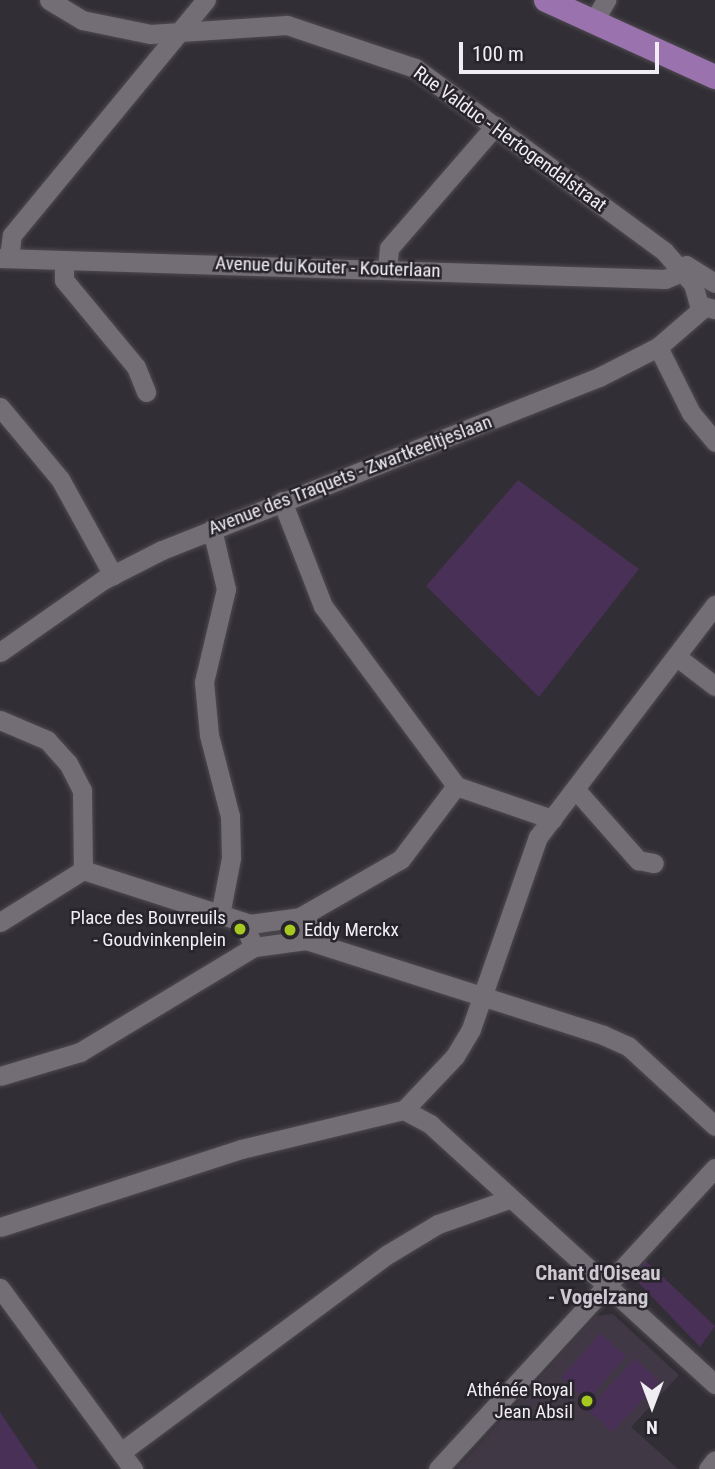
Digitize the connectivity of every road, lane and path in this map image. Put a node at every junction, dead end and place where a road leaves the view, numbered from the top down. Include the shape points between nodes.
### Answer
1 (49, 0) edge
2 (206, 0) edge
3 (545, 0) edge
4 (606, 0) edge
5 (593, 22) junction
6 (177, 33) junction
7 (715, 77) edge
8 (495, 126) junction
9 (4, 258) edge
10 (64, 260) junction
11 (678, 267) junction
12 (387, 268) junction
13 (708, 294) edge
14 (658, 346) junction
15 (146, 392) dead end
16 (0, 407) edge
17 (715, 442) edge
18 (282, 501) junction
19 (212, 529) junction
20 (113, 575) junction
21 (715, 605) edge
22 (0, 652) edge
23 (677, 657) junction
24 (715, 686) edge
25 (0, 720) edge
26 (456, 786) junction
27 (576, 790) junction
28 (552, 819) junction
29 (654, 863) dead end
30 (83, 870) junction
31 (220, 915) junction
32 (300, 917) junction
33 (0, 922) edge
34 (250, 924) junction
35 (306, 940) junction
36 (254, 947) junction
37 (484, 995) junction
38 (0, 1076) edge
39 (426, 1090) junction
40 (404, 1110) junction
41 (430, 1124) junction
42 (715, 1126) edge
43 (715, 1168) edge
44 (509, 1199) junction
45 (0, 1227) edge
46 (606, 1285) junction
47 (0, 1288) edge
48 (715, 1384) edge
49 (121, 1452) junction
50 (715, 1460) edge
51 (133, 1469) edge
52 (438, 1469) edge
53 (708, 1469) edge

1 - 6 street, Rue Valduc - Hertogendalstraat via 82,20 117,31
2 - 6 street
3 - 5 main road
4 - 5 street
5 - 7 main road
6 - 8 street, Rue Valduc - Hertogendalstraat via 287,25 415,68
6 - 9 street via 12,235
8 - 11 street, Rue Valduc - Hertogendalstraat
8 - 12 street via 389,248
9 - 10 street, Avenue du Kouter - Kouterlaan
10 - 12 street, Avenue du Kouter - Kouterlaan
10 - 15 street via 64,279 136,367
11 - 12 street, Avenue du Kouter - Kouterlaan via 655,277
11 - 13 street, Rue Valduc - Hertogendalstraat
13 - 14 street, Avenue des Traquets - Zwartkeeltjeslaan
14 - 17 street via 691,413
14 - 18 street, Avenue des Traquets - Zwartkeeltjeslaan via 599,377
16 - 20 street via 60,479
18 - 19 street, Avenue des Traquets - Zwartkeeltjeslaan
18 - 26 street via 323,606
19 - 20 street, Avenue des Traquets - Zwartkeeltjeslaan
19 - 31 street via 226,589 204,682 207,727 230,816 231,858
20 - 22 street, Avenue des Traquets - Zwartkeeltjeslaan
21 - 23 street
23 - 24 street
23 - 27 street
25 - 30 street via 47,740 68,763 82,790
26 - 28 street
26 - 32 street via 401,859
27 - 28 street
27 - 29 street via 638,860
28 - 37 street via 528,856
30 - 31 street
30 - 33 street
31 - 34 street
32 - 34 street
32 - 35 street via 308,922
34 - 36 street via 247,943
35 - 36 street
35 - 37 street
36 - 38 street via 80,1052
37 - 39 street via 455,1056
37 - 42 street via 578,1024 628,1046
39 - 40 street
39 - 41 street
40 - 41 street
40 - 45 street via 241,1149
41 - 44 street
43 - 46 street
44 - 46 street
44 - 49 street via 438,1224 388,1254
46 - 48 street
46 - 52 street
47 - 49 street
49 - 51 street
50 - 53 street

